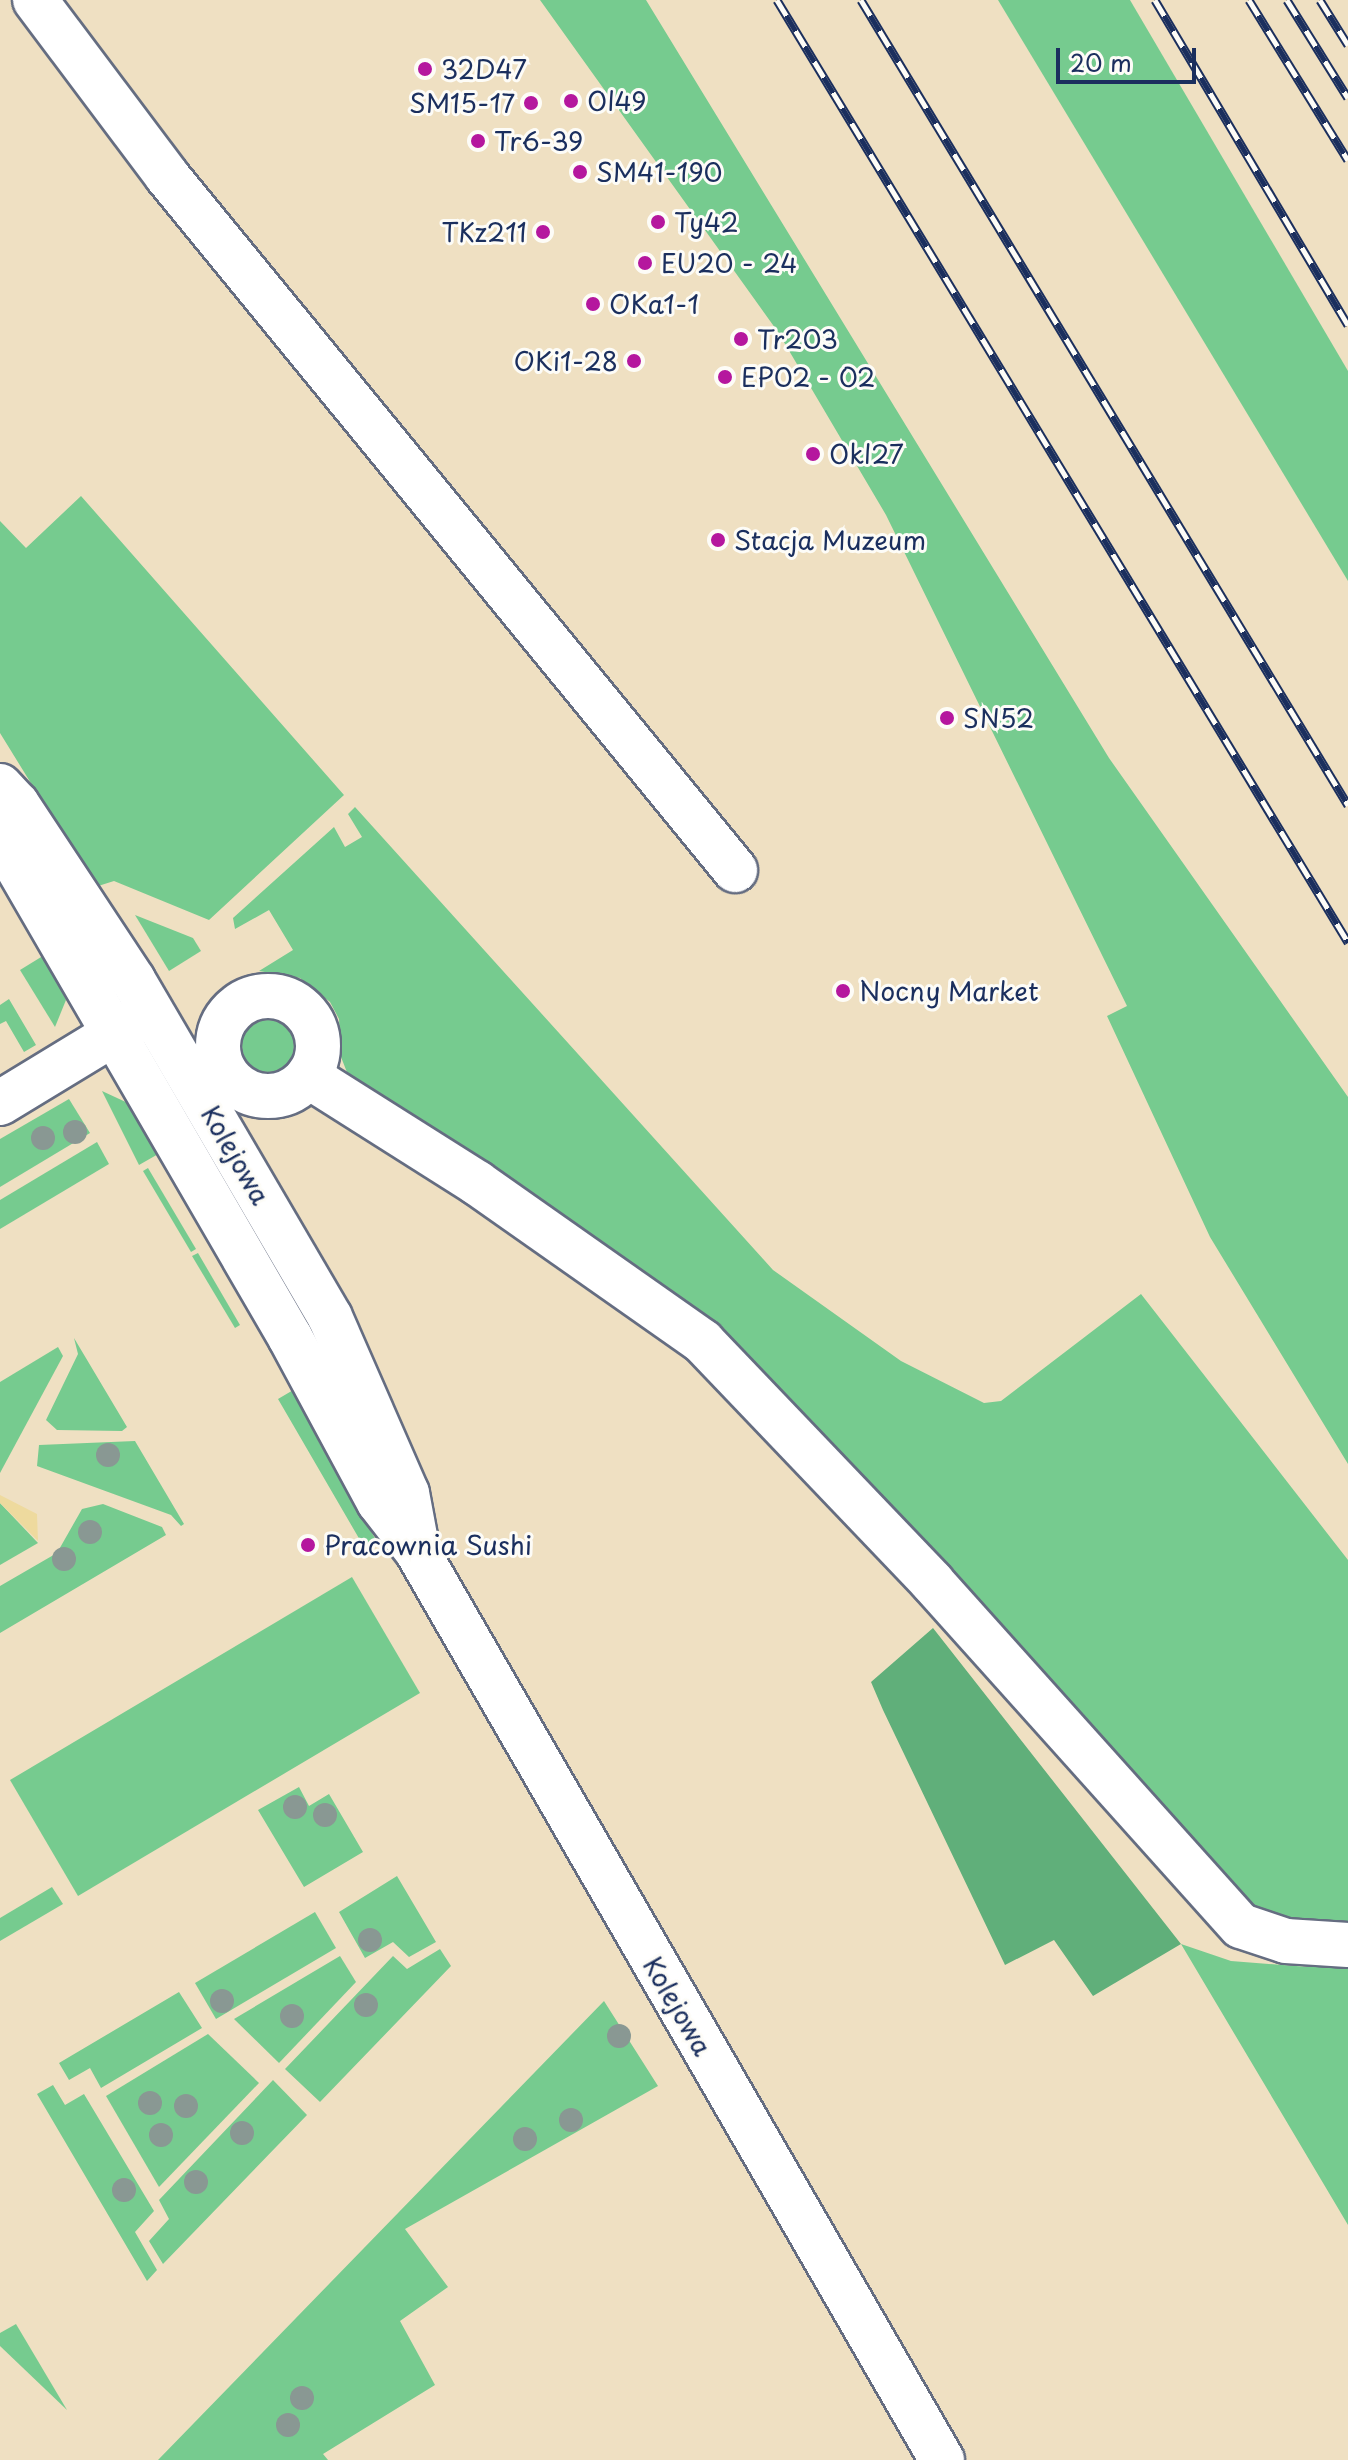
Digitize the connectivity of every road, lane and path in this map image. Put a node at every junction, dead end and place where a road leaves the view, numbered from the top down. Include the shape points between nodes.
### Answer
1 (35, 0) edge
2 (0, 786) edge
3 (0, 837) edge
4 (735, 870) dead end
5 (151, 1012) junction
6 (113, 1035) junction
7 (207, 1074) junction
8 (308, 1076) junction
9 (0, 1103) edge
10 (417, 1551) junction
11 (1344, 1952) edge
12 (942, 2460) edge

1 - 4 street via 167,176
2 - 5 street, Kolejowa via 75,888
3 - 6 street, Kolejowa
5 - 6 street
5 - 7 street, Kolejowa
6 - 9 street
6 - 10 street, Kolejowa via 290,1337 379,1502
7 - 8 street via 271,1096 292,1090
7 - 8 street via 221,1026 244,1001 267,996 284,998 311,1020 317,1057
7 - 10 street, Kolejowa via 347,1348 407,1493
8 - 11 street via 477,1183 703,1342 932,1582 1241,1926
10 - 12 street, Kolejowa

